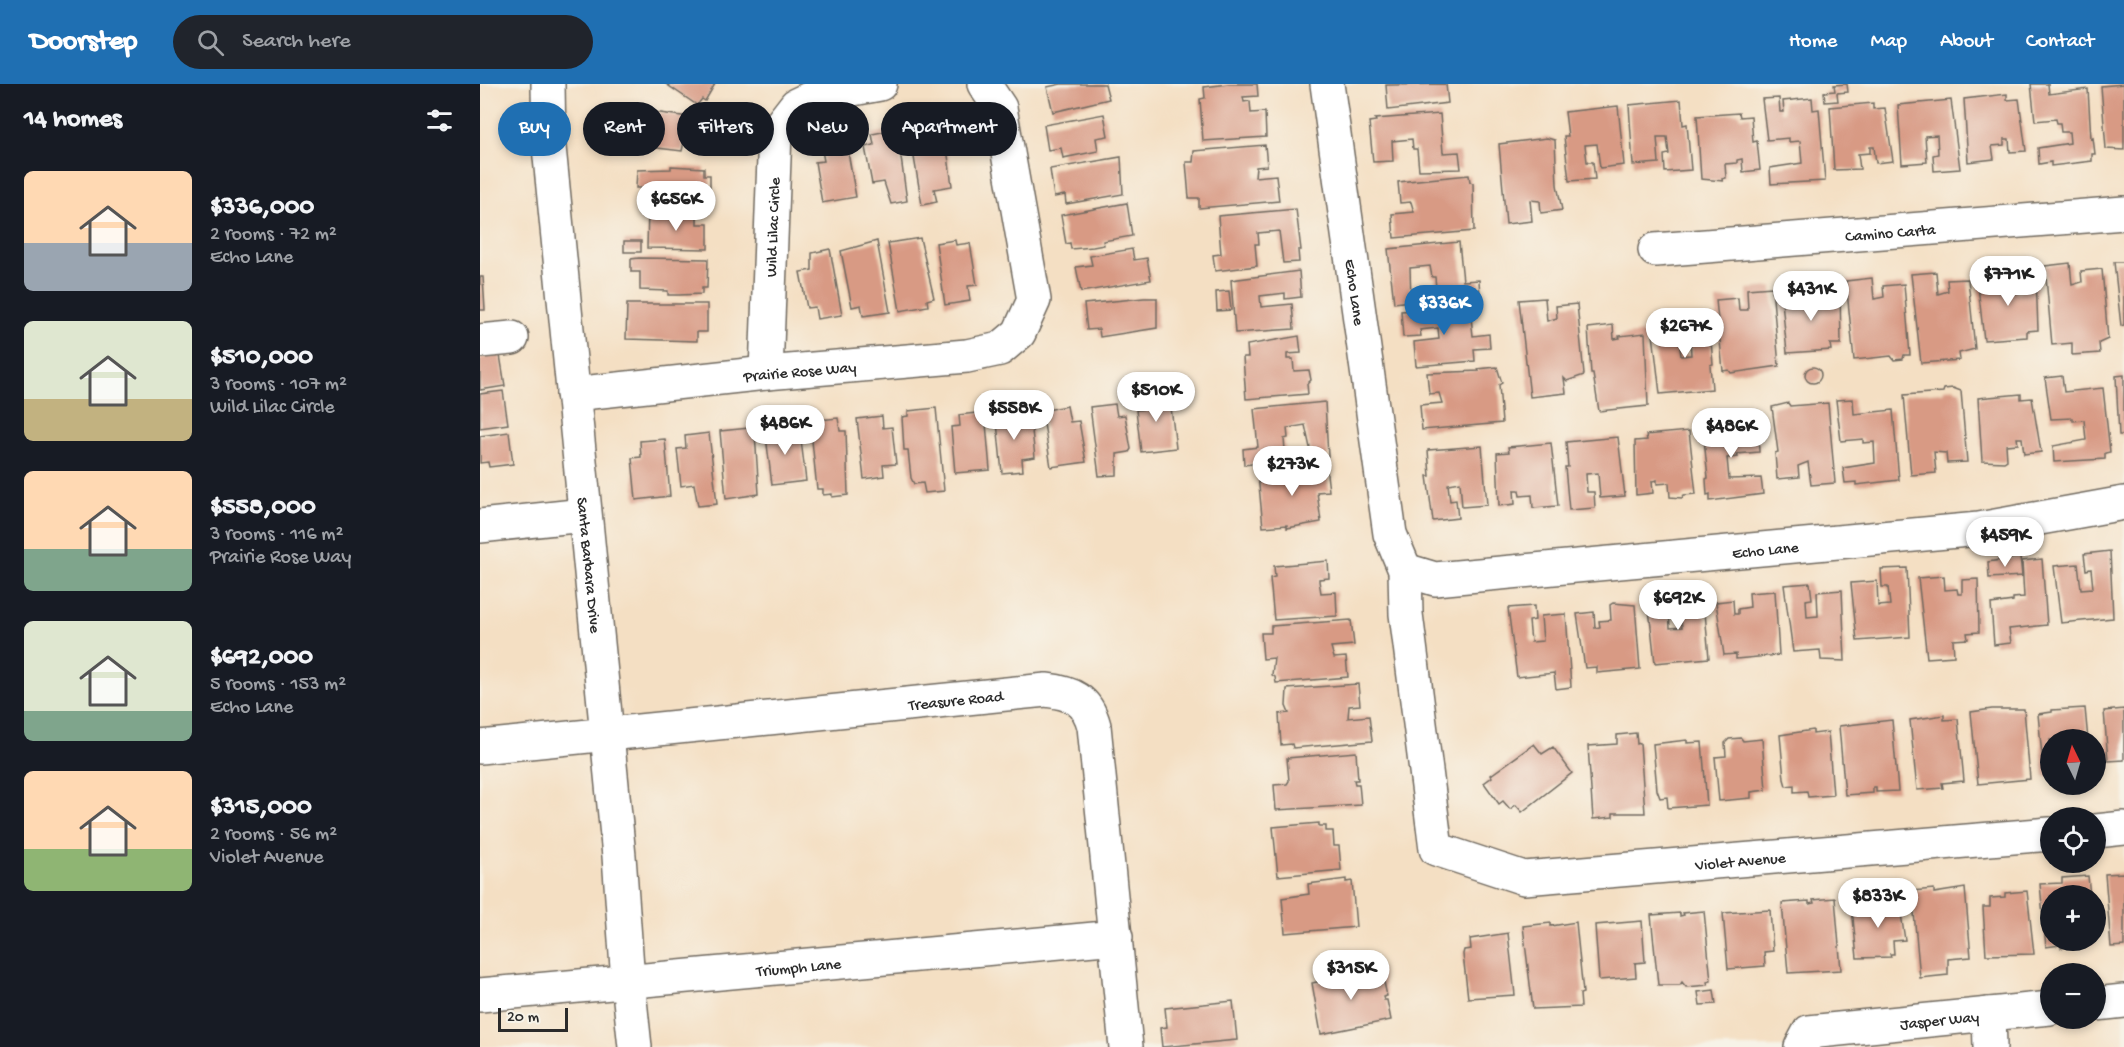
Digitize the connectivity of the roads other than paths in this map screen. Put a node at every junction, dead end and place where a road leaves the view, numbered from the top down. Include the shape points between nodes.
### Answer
1 (548, 84) edge
2 (880, 84) edge
3 (984, 84) edge
4 (1327, 84) edge
5 (2124, 213) edge
6 (1655, 250) dead end
7 (512, 338) dead end
8 (480, 341) edge
9 (766, 373) junction
10 (573, 394) junction
11 (2124, 503) edge
12 (584, 515) junction
13 (480, 526) edge
14 (1405, 570) junction
15 (606, 735) junction
16 (480, 747) edge
17 (2124, 828) edge
18 (2106, 830) edge
19 (2040, 835) edge
20 (1436, 849) joint
21 (1116, 937) junction
22 (628, 981) junction
23 (480, 995) edge
24 (2124, 1001) edge
25 (2106, 1003) edge
26 (2040, 1009) edge
27 (1989, 1014) junction
28 (635, 1047) edge
29 (1126, 1047) edge
30 (1802, 1047) edge
31 (1990, 1047) edge

1 - 10 street, Santa Barbara Drive via 549,147
2 - 9 street, Wild Lilac Circle via 815,96 796,105 775,132
3 - 9 street, Prairie Rose Way via 1000,108 1034,300 1019,333 1000,349 967,356
4 - 14 street, Echo Lane via 1390,534
5 - 6 street, Camino Carta
7 - 8 street
9 - 10 street, Prairie Rose Way
10 - 12 street, Santa Barbara Drive
11 - 14 street, Echo Lane via 1979,529 1435,579
12 - 13 street
12 - 15 street, Santa Barbara Drive
14 - 20 street, Echo Lane via 1406,614
15 - 16 street, Treasure Road
15 - 21 street, Treasure Road via 1046,690 1066,692 1083,701 1094,726
15 - 22 street, Santa Barbara Drive via 620,856
17 - 18 street
19 - 20 street, Violet Avenue via 1524,878
21 - 22 street, Triumph Lane
21 - 29 street, Treasure Road
22 - 23 street, Triumph Lane
22 - 28 street, Santa Barbara Drive
24 - 25 street
26 - 27 street, Jasper Way
27 - 30 street, Jasper Way via 1809,1032
27 - 31 street

